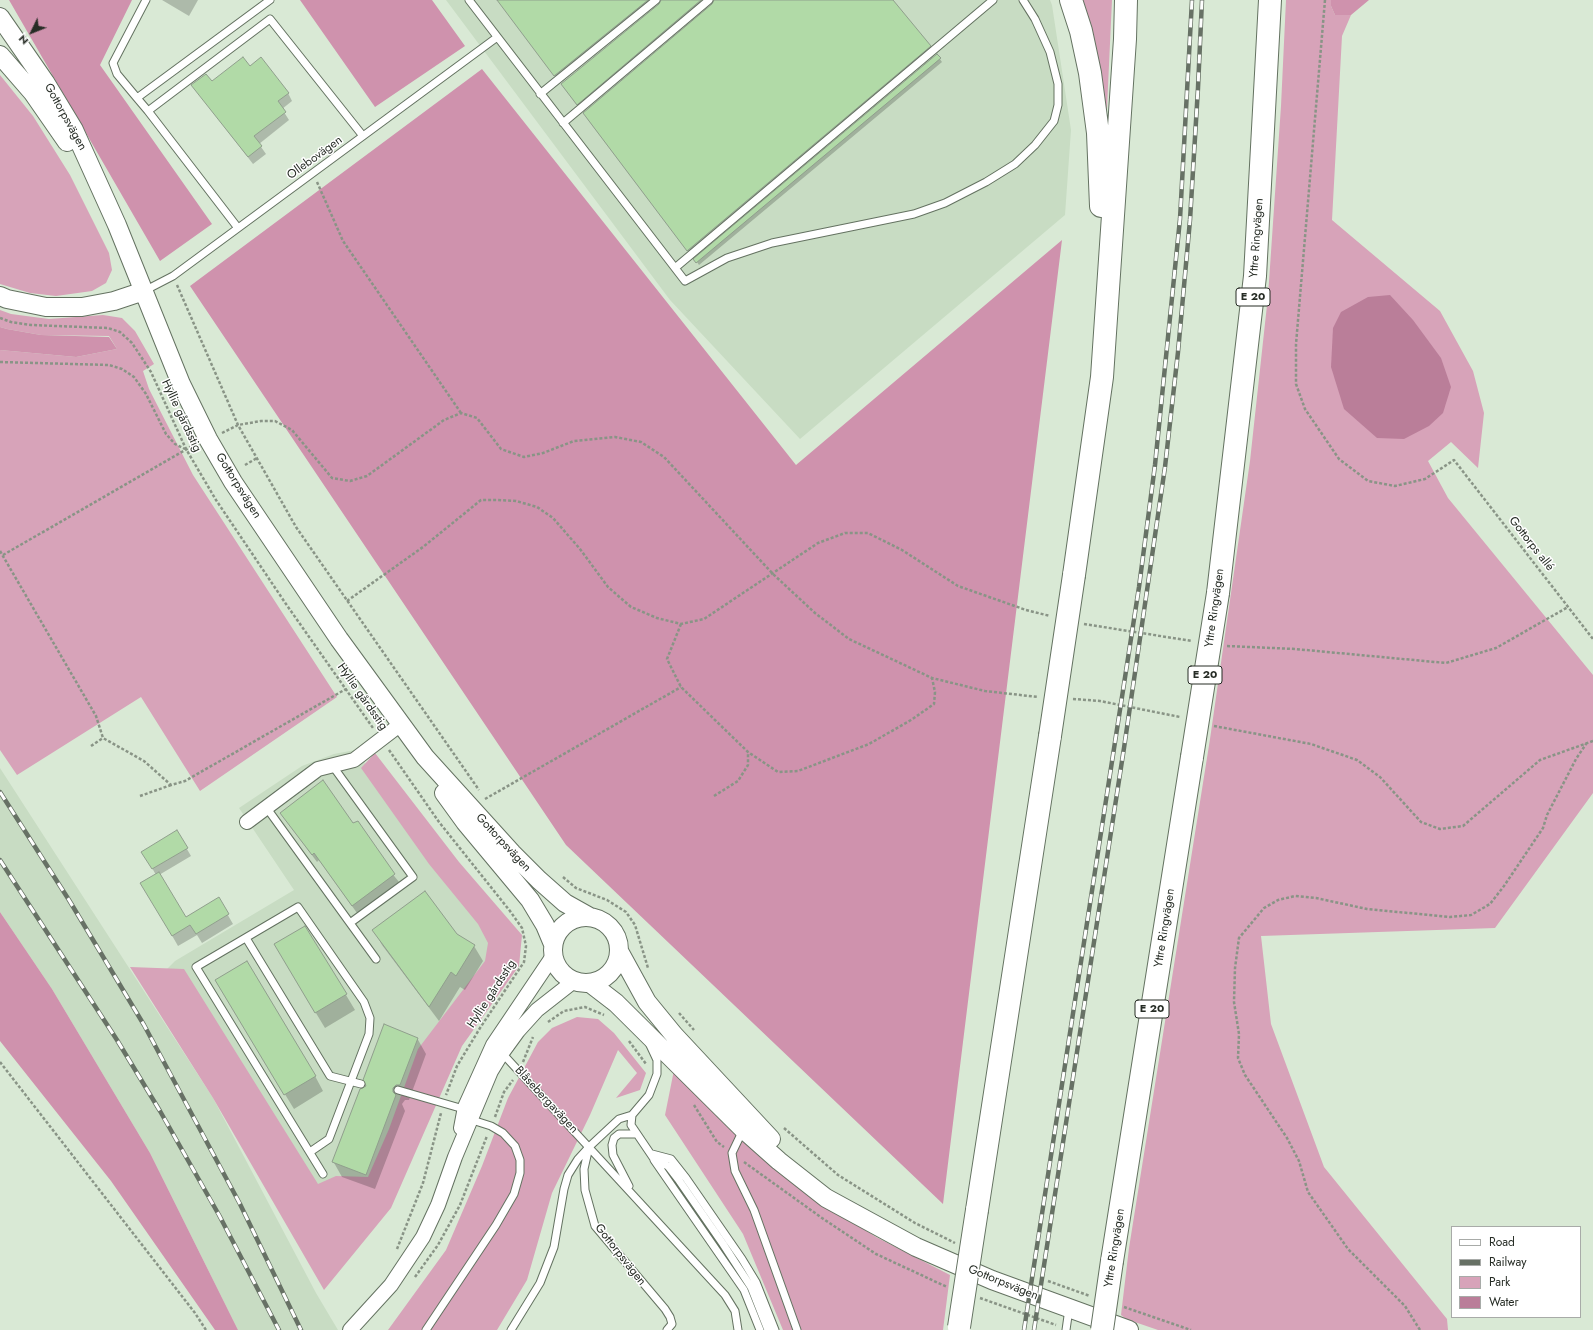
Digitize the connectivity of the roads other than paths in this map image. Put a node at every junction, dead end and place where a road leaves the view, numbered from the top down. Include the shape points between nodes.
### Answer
1 (146, 0) edge
2 (270, 0) edge
3 (469, 0) edge
4 (656, 0) edge
5 (709, 0) edge
6 (993, 0) edge
7 (1023, 0) edge
8 (1071, 0) edge
9 (1126, 0) edge
10 (1270, 0) edge
11 (0, 17) edge
12 (496, 38) junction
13 (0, 55) edge
14 (540, 94) junction
15 (137, 98) junction
16 (148, 112) junction
17 (562, 123) junction
18 (363, 136) junction
19 (117, 225) junction
20 (238, 228) junction
21 (675, 268) junction
22 (144, 291) junction
23 (0, 296) edge
24 (1102, 377) junction
25 (401, 724) junction
26 (426, 757) junction
27 (332, 766) junction
28 (266, 807) junction
29 (247, 822) dead end
30 (590, 917) junction
31 (350, 923) junction
32 (246, 938) junction
33 (553, 950) junction
34 (619, 951) junction
35 (376, 959) dead end
36 (582, 982) junction
37 (641, 1027) junction
38 (498, 1049) junction
39 (351, 1081) junction
40 (361, 1084) dead end
41 (398, 1090) dead end
42 (468, 1114) junction
43 (632, 1115) junction
44 (746, 1123) junction
45 (636, 1134) junction
46 (589, 1147) junction
47 (310, 1152) junction
48 (653, 1157) junction
49 (323, 1174) dead end
50 (634, 1195) junction
51 (1069, 1309) junction
52 (959, 1328) edge
53 (350, 1330) edge
54 (426, 1330) edge
55 (511, 1330) edge
56 (667, 1330) edge
57 (738, 1330) edge
58 (760, 1330) edge
59 (768, 1330) edge
60 (775, 1330) edge
61 (797, 1330) edge
62 (1066, 1330) edge
63 (1102, 1330) edge
64 (1129, 1330) edge

1 - 15 lane via 113,63 117,74
2 - 15 lane
3 - 12 lane
4 - 14 lane
5 - 17 lane
6 - 21 lane
7 - 21 lane via 1050,52 1058,84 1058,106 1054,121 1035,145 1015,164 945,203 914,214 772,243 727,258 685,281
8 - 24 highway via 1090,72 1098,133 1101,192
9 - 24 highway
10 - 63 highway, Yttre Ringvägen / E 20, bridge via 1255,276 1218,593
11 - 19 street, Gottorpsvägen via 45,82 74,130
12 - 14 lane
12 - 18 lane, Ollebovägen
13 - 19 street, Gottorpsvägen via 58,127
14 - 17 lane
15 - 16 lane
16 - 18 lane via 270,19
16 - 20 lane
17 - 21 lane
18 - 20 lane, Ollebovägen
19 - 22 street, Gottorpsvägen
20 - 22 lane, Ollebovägen via 173,276
22 - 23 street via 114,301 82,307 46,307
22 - 25 street, Gottorpsvägen via 181,384 233,482 339,639
24 - 52 highway, bridge
25 - 26 street, Gottorpsvägen
25 - 27 street via 354,760
26 - 30 street, Gottorpsvägen via 538,880 565,902
26 - 33 street, Gottorpsvägen via 439,787 530,900 545,925
27 - 28 street via 318,769
27 - 31 lane via 413,877
28 - 29 street
28 - 31 lane
30 - 33 street via 579,917 566,923 558,931
30 - 34 street, Gottorpsvägen via 610,928 617,939
31 - 35 lane
32 - 39 lane via 330,1076
32 - 39 lane via 298,908 364,1002 370,1018 369,1034
32 - 47 lane via 196,967
33 - 36 street, Gottorpsvägen via 557,966 564,975
33 - 38 street
34 - 36 street via 617,962 611,972 601,979
34 - 44 street, Gottorpsvägen via 647,1002
36 - 37 street, Gottorpsvägen via 616,1003
36 - 38 street via 537,1010
37 - 43 lane via 657,1060 657,1074 649,1094
37 - 44 street, Gottorpsvägen
38 - 42 street
38 - 46 lane, Blåsebergavägen
39 - 40 lane
39 - 47 lane via 329,1139
41 - 42 lane via 444,1102
42 - 53 street via 438,1205 423,1237 391,1285
42 - 54 lane via 503,1133 515,1146 520,1160 520,1173 514,1194 496,1225
43 - 45 lane via 631,1124
43 - 46 lane via 619,1119
44 - 51 street, Gottorpsvägen via 880,1228 916,1247 992,1280
44 - 61 lane via 732,1153 735,1171 754,1210
45 - 48 lane
45 - 50 lane via 619,1134 614,1138 612,1145 613,1154
46 - 50 lane, Blåsebergavägen
46 - 55 lane via 568,1175 554,1247 540,1282
46 - 56 lane, Gottorpsvägen via 584,1169 586,1190 595,1226 670,1316 672,1324
47 - 49 lane
48 - 58 lane via 744,1290
48 - 59 lane via 668,1166 723,1244 751,1287
48 - 60 lane via 671,1159 686,1178 756,1282
50 - 57 lane via 725,1295 735,1311
51 - 62 lane
51 - 64 street, Gottorpsvägen

